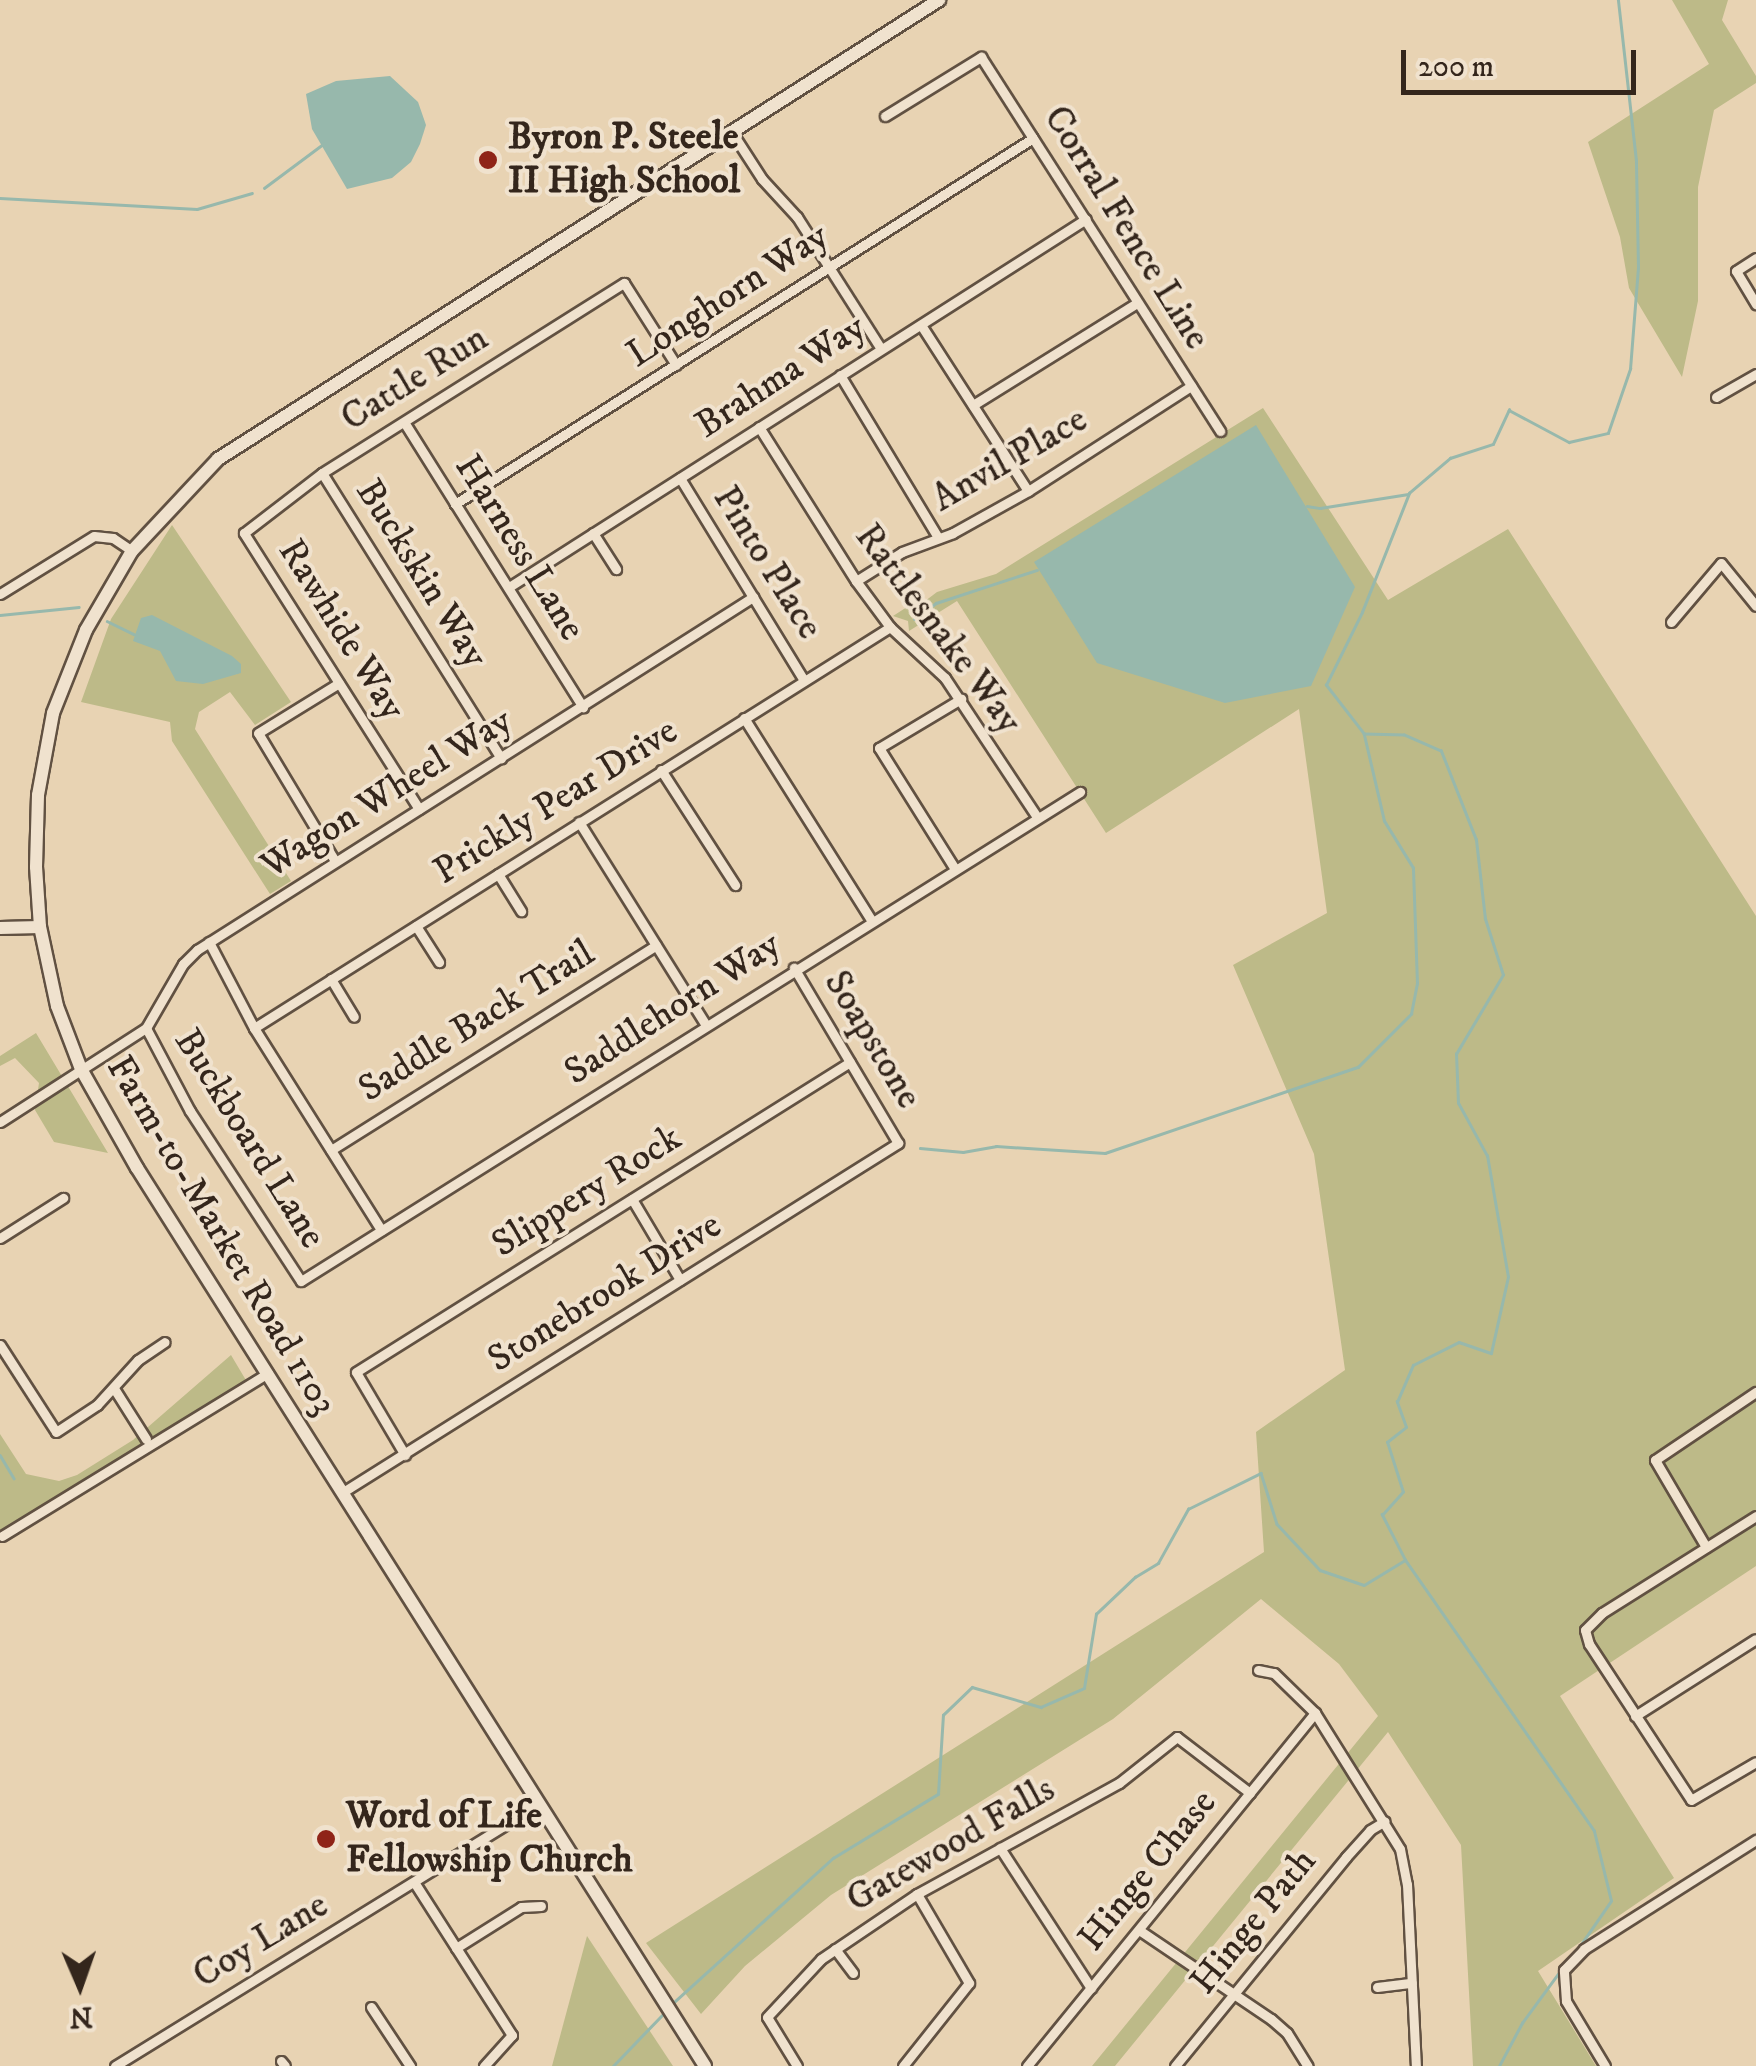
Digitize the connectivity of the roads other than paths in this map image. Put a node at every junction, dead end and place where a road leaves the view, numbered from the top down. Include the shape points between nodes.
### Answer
1 (938, 0) edge
2 (885, 116) dead end
3 (731, 131) junction
4 (1033, 138) junction
5 (1086, 220) junction
6 (1756, 258) edge
7 (828, 268) junction
8 (1137, 303) junction
9 (1756, 304) edge
10 (921, 325) junction
11 (880, 349) junction
12 (676, 365) junction
13 (840, 374) junction
14 (1756, 374) edge
15 (1191, 386) junction
16 (1716, 397) dead end
17 (972, 404) junction
18 (404, 422) junction
19 (759, 427) junction
20 (1220, 430) dead end
21 (322, 473) junction
22 (680, 478) junction
23 (1028, 491) junction
24 (455, 504) junction
25 (593, 533) junction
26 (244, 534) joint
27 (937, 536) junction
28 (132, 551) junction
29 (616, 569) dead end
30 (856, 581) junction
31 (509, 587) junction
32 (0, 594) edge
33 (753, 597) junction
34 (1756, 606) edge
35 (1671, 622) dead end
36 (890, 627) junction
37 (804, 680) junction
38 (339, 683) junction
39 (960, 698) junction
40 (582, 707) junction
41 (744, 718) junction
42 (501, 758) junction
43 (661, 770) junction
44 (1080, 792) dead end
45 (419, 809) junction
46 (1037, 818) junction
47 (580, 822) junction
48 (336, 861) junction
49 (955, 869) junction
50 (498, 874) junction
51 (734, 885) dead end
52 (521, 911) dead end
53 (871, 920) junction
54 (40, 926) junction
55 (416, 926) junction
56 (0, 928) edge
57 (209, 942) junction
58 (656, 944) junction
59 (439, 962) dead end
60 (794, 968) junction
61 (331, 980) junction
62 (354, 1017) dead end
63 (706, 1025) junction
64 (146, 1028) junction
65 (254, 1028) junction
66 (850, 1062) junction
67 (82, 1068) junction
68 (0, 1122) edge
69 (898, 1143) joint
70 (331, 1150) junction
71 (63, 1198) dead end
72 (632, 1199) junction
73 (381, 1230) junction
74 (0, 1238) edge
75 (680, 1280) junction
76 (301, 1281) joint
77 (164, 1342) dead end
78 (0, 1345) edge
79 (268, 1373) junction
80 (115, 1390) junction
81 (1756, 1392) edge
82 (146, 1439) dead end
83 (405, 1455) junction
84 (343, 1492) junction
85 (1756, 1516) edge
86 (2, 1536) edge
87 (1706, 1548) junction
88 (1756, 1640) edge
89 (1258, 1670) dead end
90 (1315, 1713) junction
91 (1635, 1716) junction
92 (1756, 1762) edge
93 (1250, 1793) junction
94 (540, 1804) junction
95 (1384, 1821) junction
96 (1756, 1840) edge
97 (1000, 1848) junction
98 (414, 1882) junction
99 (917, 1894) junction
100 (541, 1906) dead end
101 (1139, 1930) junction
102 (456, 1948) junction
103 (835, 1949) junction
104 (852, 1973) dead end
105 (1412, 1983) junction
106 (1377, 1987) dead end
107 (1091, 1988) junction
108 (1235, 1994) junction
109 (371, 2007) dead end
110 (115, 2066) edge
111 (410, 2066) edge
112 (484, 2066) edge
113 (705, 2066) edge
114 (797, 2066) edge
115 (903, 2066) edge
116 (1028, 2066) edge
117 (1176, 2066) edge
118 (1308, 2066) edge
119 (1416, 2066) edge
120 (1605, 2066) edge

1 - 3 main road, Farm-to-Market Road 1103
2 - 4 street, Corral Fence Line via 982,57
3 - 7 street
3 - 28 main road, Farm-to-Market Road 1103 via 238,444 201,474
4 - 5 street, Corral Fence Line
4 - 7 street, Longhorn Way
5 - 8 street, Corral Fence Line
5 - 10 street, Brahma Way
6 - 9 street via 1736,271
7 - 11 street
7 - 12 street, Longhorn Way
8 - 15 street, Corral Fence Line
8 - 17 street
10 - 11 street, Brahma Way
10 - 17 street
11 - 13 street, Brahma Way
12 - 18 street, Cattle Run via 624,283
12 - 24 street, Longhorn Way
13 - 19 street, Brahma Way
13 - 27 street
14 - 16 street
15 - 20 street, Corral Fence Line
15 - 23 street, Anvil Place
17 - 23 street
18 - 21 street, Cattle Run
18 - 24 street, Harness Lane
19 - 22 street, Brahma Way
19 - 30 street, Rattlesnake Way
21 - 26 street, Cattle Run
21 - 42 street, Buckskin Way
22 - 25 street, Brahma Way
22 - 33 street, Pinto Place
23 - 27 street, Anvil Place via 953,534
24 - 31 street, Harness Lane
25 - 29 street
25 - 31 street, Brahma Way
26 - 38 street, Rawhide Way
27 - 30 street, Anvil Place
28 - 32 street via 114,538 94,536
28 - 54 main road, Farm-to-Market Road 1103 via 82,640 53,713 35,836
30 - 36 street, Rattlesnake Way
31 - 40 street, Harness Lane
33 - 37 street, Pinto Place
33 - 40 street, Wagon Wheel Way
34 - 35 street via 1721,563
36 - 37 street, Prickly Pear Drive
36 - 39 street, Rattlesnake Way
37 - 41 street, Prickly Pear Drive
38 - 45 street, Rawhide Way
38 - 48 street via 258,734
39 - 46 street, Rattlesnake Way
39 - 49 street via 880,748
40 - 42 street, Wagon Wheel Way
41 - 43 street, Prickly Pear Drive
41 - 53 street
42 - 45 street, Wagon Wheel Way
43 - 47 street, Prickly Pear Drive
43 - 51 street
44 - 46 street, Saddlehorn Way
45 - 48 street, Wagon Wheel Way
46 - 49 street, Saddlehorn Way
47 - 50 street, Prickly Pear Drive
47 - 58 street
48 - 57 street, Wagon Wheel Way
49 - 53 street, Saddlehorn Way
50 - 52 street
50 - 55 street, Prickly Pear Drive
53 - 60 street, Saddlehorn Way
54 - 56 main road
54 - 67 main road, Farm-to-Market Road 1103 via 57,1006
55 - 59 street
55 - 61 street, Prickly Pear Drive
57 - 64 street, Wagon Wheel Way via 183,964
57 - 65 street
58 - 63 street
58 - 70 street, Saddle Back Trail
60 - 63 street, Saddlehorn Way
60 - 66 street, Soapstone
61 - 62 street
61 - 65 street, Prickly Pear Drive
63 - 73 street, Saddlehorn Way
64 - 67 street, Wagon Wheel Way
64 - 76 street, Buckboard Lane via 182,1097
65 - 70 street
66 - 69 street, Soapstone
66 - 72 street, Slippery Rock
67 - 68 street, Wagon Wheel Way
67 - 79 main road, Farm-to-Market Road 1103 via 137,1168
69 - 75 street, Stonebrook Drive
70 - 73 street
71 - 74 street
72 - 75 street
72 - 83 street, Slippery Rock via 356,1372
73 - 76 street, Saddlehorn Way
75 - 83 street, Stonebrook Drive
77 - 80 street via 138,1360
78 - 80 street via 56,1432
79 - 84 main road, Farm-to-Market Road 1103
79 - 86 street
80 - 82 street
81 - 87 street via 1655,1460
83 - 84 street, Stonebrook Drive
84 - 94 main road, Farm-to-Market Road 1103
85 - 87 street
87 - 91 street via 1588,1624 1589,1644
88 - 91 street
89 - 90 street via 1274,1673
90 - 93 street, Hinge Chase
90 - 95 street
91 - 92 street via 1691,1800
93 - 97 street, Gatewood Falls via 1176,1738 1119,1783
93 - 101 street, Hinge Chase
94 - 98 street, Coy Lane
94 - 113 main road, Farm-to-Market Road 1103
95 - 105 street via 1405,1864
95 - 108 street, Hinge Path
96 - 120 street via 1584,1948 1564,1970 1566,2001
97 - 99 street, Gatewood Falls
97 - 107 street
98 - 102 street
98 - 110 street, Coy Lane
99 - 103 street, Gatewood Falls
99 - 115 street via 969,1984
100 - 102 street via 521,1908
101 - 107 street, Hinge Chase
101 - 108 street
102 - 112 street via 512,2035
103 - 104 street
103 - 114 street, Gatewood Falls via 767,2017
105 - 106 street
105 - 119 street
107 - 116 street, Hinge Chase
108 - 117 street, Hinge Path
108 - 118 street via 1287,2033
109 - 111 street

